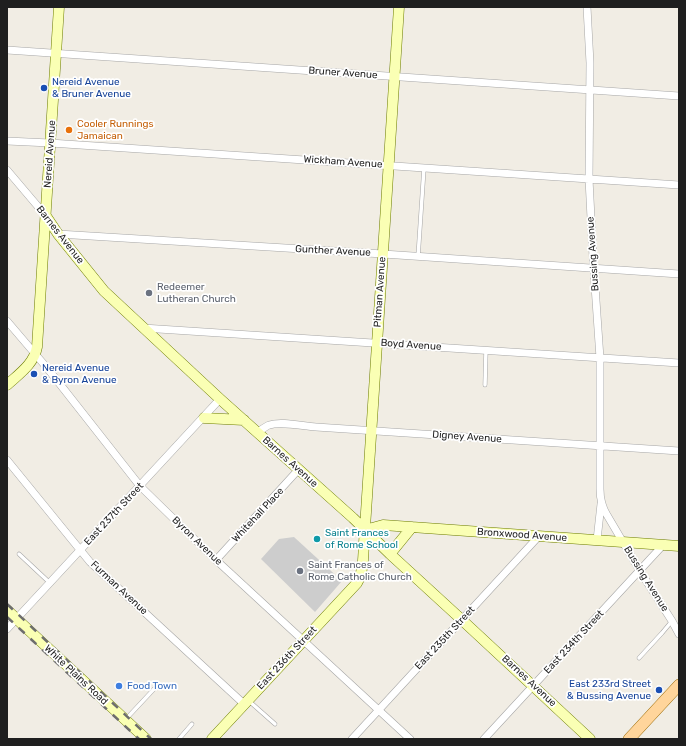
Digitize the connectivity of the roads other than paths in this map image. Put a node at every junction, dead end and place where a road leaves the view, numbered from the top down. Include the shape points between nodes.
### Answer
1 (60, 7) edge
2 (399, 7) edge
3 (587, 7) edge
4 (7, 50) edge
5 (56, 54) junction
6 (394, 77) junction
7 (590, 90) junction
8 (679, 96) edge
9 (7, 141) edge
10 (50, 143) junction
11 (389, 165) junction
12 (424, 168) junction
13 (7, 170) edge
14 (589, 179) junction
15 (679, 185) edge
16 (46, 216) junction
17 (58, 234) junction
18 (383, 254) junction
19 (418, 257) junction
20 (594, 269) junction
21 (679, 274) edge
22 (7, 321) edge
23 (143, 328) junction
24 (377, 343) junction
25 (486, 350) junction
26 (36, 354) junction
27 (600, 358) junction
28 (679, 363) edge
29 (7, 385) edge
30 (486, 385) dead end
31 (220, 399) junction
32 (204, 418) junction
33 (244, 420) junction
34 (372, 430) junction
35 (258, 432) junction
36 (600, 446) junction
37 (679, 451) edge
38 (7, 460) edge
39 (299, 469) junction
40 (140, 486) junction
41 (601, 502) junction
42 (412, 527) junction
43 (365, 530) junction
44 (539, 536) junction
45 (597, 540) junction
46 (623, 542) junction
47 (664, 544) junction
48 (679, 546) edge
49 (80, 550) junction
50 (19, 554) dead end
51 (390, 554) junction
52 (216, 560) junction
53 (640, 571) junction
54 (360, 577) joint
55 (50, 583) junction
56 (7, 610) edge
57 (16, 619) junction
58 (462, 620) junction
59 (672, 621) junction
60 (7, 629) edge
61 (679, 634) edge
62 (304, 640) junction
63 (639, 658) dead end
64 (679, 685) edge
65 (534, 686) junction
66 (154, 689) dead end
67 (246, 702) junction
68 (379, 710) junction
69 (125, 720) junction
70 (192, 724) dead end
71 (275, 724) dead end
72 (146, 739) edge
73 (179, 739) edge
74 (212, 739) edge
75 (352, 739) edge
76 (410, 739) edge
77 (484, 739) edge
78 (590, 739) edge
79 (629, 739) edge

1 - 5 street, Nereid Avenue
2 - 6 street, Pitman Avenue
3 - 7 street, Bussing Avenue
4 - 5 street, Bruner Avenue
5 - 6 street, Bruner Avenue
5 - 10 street, Nereid Avenue
6 - 7 street, Bruner Avenue
6 - 11 street, Pitman Avenue
7 - 8 street, Bruner Avenue
7 - 14 street, Bussing Avenue
9 - 10 street, Wickham Avenue
10 - 11 street, Wickham Avenue
10 - 16 street, Nereid Avenue
11 - 12 street, Wickham Avenue
11 - 18 street, Pitman Avenue
12 - 14 street, Wickham Avenue
12 - 19 lane
13 - 16 street, Barnes Avenue
14 - 15 street, Wickham Avenue
14 - 20 street, Bussing Avenue
16 - 17 street, Barnes Avenue
16 - 26 street, Nereid Avenue
17 - 18 street, Gunther Avenue
17 - 23 street, Barnes Avenue via 104,291
18 - 19 street, Gunther Avenue
18 - 24 street, Pitman Avenue
19 - 20 street, Gunther Avenue
20 - 21 street, Gunther Avenue
20 - 27 street, Bussing Avenue
22 - 26 street, Byron Avenue
23 - 24 street, Boyd Avenue
23 - 31 street, Barnes Avenue
24 - 25 street, Boyd Avenue
24 - 34 street, Pitman Avenue
25 - 27 street, Boyd Avenue
25 - 30 lane
26 - 29 street via 30,364
26 - 40 street, Byron Avenue
27 - 28 street, Boyd Avenue
27 - 36 street, Bussing Avenue
31 - 32 street, East 237th Street
31 - 33 street, Barnes Avenue
32 - 33 street
32 - 40 street, East 237th Street
33 - 35 street, Barnes Avenue
34 - 35 street, Digney Avenue via 276,423
34 - 36 street, Digney Avenue
34 - 43 street, Pitman Avenue
35 - 39 street, Barnes Avenue
36 - 37 street, Digney Avenue
36 - 41 street, Bussing Avenue
38 - 49 street, Furman Avenue
39 - 43 street, Barnes Avenue
39 - 52 street, Whitehall Place
40 - 49 street, East 237th Street
40 - 52 street, Byron Avenue
41 - 45 street, Bussing Avenue
41 - 46 street, Bussing Avenue
42 - 43 street, Bronxwood Avenue via 383,525
42 - 44 street, Bronxwood Avenue
42 - 51 street
43 - 51 street, Barnes Avenue
43 - 54 street, Pitman Avenue
44 - 45 street, Bronxwood Avenue
44 - 58 street, East 235th Street
45 - 46 street, Bronxwood Avenue
46 - 47 street, Bronxwood Avenue
46 - 53 street, Bussing Avenue
47 - 48 street, Bronxwood Avenue
47 - 53 street, East 234th Street
49 - 55 street, East 237th Street
49 - 67 street, Furman Avenue via 90,562
50 - 55 lane
51 - 58 street, Barnes Avenue
52 - 62 street, Byron Avenue
53 - 59 street, Bussing Avenue
53 - 65 street, East 234th Street
54 - 62 street, East 236th Street
55 - 57 street, East 237th Street
56 - 57 street, White Plains Road
57 - 60 street, East 237th Street
57 - 69 street, White Plains Road
58 - 65 street, Barnes Avenue
58 - 68 street, East 235th Street
59 - 61 street, Bussing Avenue
59 - 63 lane
62 - 67 street, East 236th Street
62 - 68 street, Byron Avenue
64 - 79 main road
65 - 77 street, East 234th Street
65 - 78 street, Barnes Avenue
66 - 69 lane
67 - 71 lane
67 - 74 street, East 236th Street
68 - 75 street, East 235th Street
68 - 76 street, Byron Avenue
69 - 72 street, White Plains Road
70 - 73 lane

